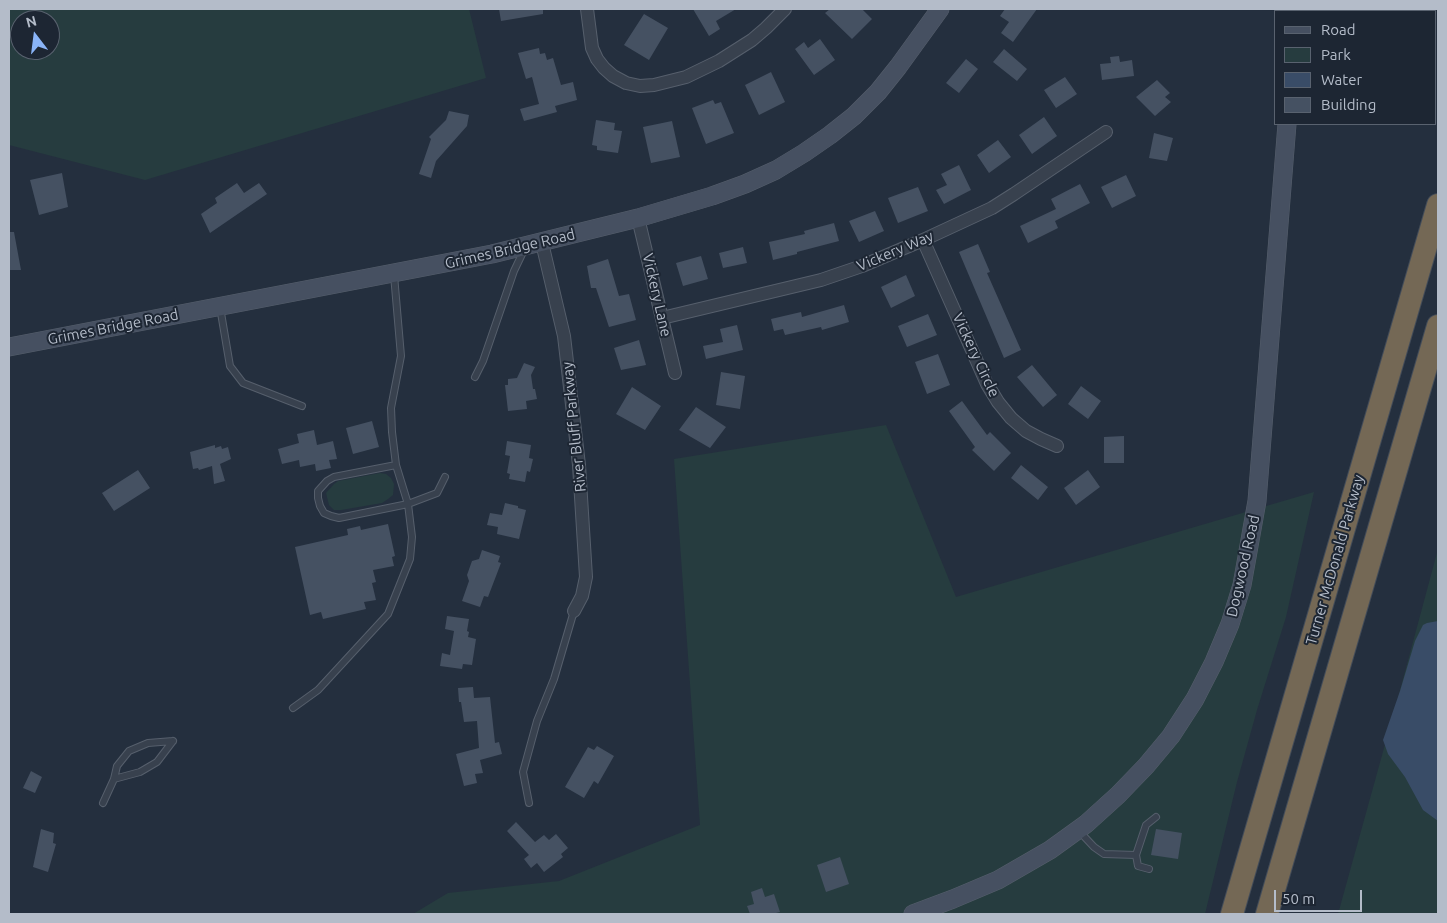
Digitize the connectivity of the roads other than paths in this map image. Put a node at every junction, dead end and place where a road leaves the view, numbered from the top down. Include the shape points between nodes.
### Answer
1 (587, 9) edge
2 (785, 9) edge
3 (940, 9) edge
4 (1287, 125) edge
5 (1106, 132) dead end
6 (1438, 206) edge
7 (638, 218) junction
8 (923, 240) junction
9 (533, 245) junction
10 (394, 274) junction
11 (220, 306) junction
12 (662, 318) junction
13 (1438, 326) edge
14 (9, 347) edge
15 (675, 372) dead end
16 (475, 377) dead end
17 (302, 406) dead end
18 (1057, 446) dead end
19 (396, 465) junction
20 (446, 478) dead end
21 (408, 504) junction
22 (574, 611) joint
23 (293, 708) dead end
24 (114, 779) junction
25 (103, 803) dead end
26 (529, 803) dead end
27 (1156, 817) dead end
28 (1078, 830) junction
29 (1136, 855) junction
30 (1149, 868) dead end
31 (913, 914) edge
32 (1232, 914) edge
33 (1267, 914) edge

1 - 2 street via 592,48 600,64 613,76 640,86 654,86 686,76 719,61 752,40
3 - 7 street, Grimes Bridge Road via 878,92 854,116 804,153 745,184
4 - 28 street, Dogwood Road via 1257,501 1242,585 1214,662 1171,736 1118,795
5 - 8 street, Vickery Way via 992,208
6 - 32 highway, Turner McDonald Parkway
7 - 9 street, Grimes Bridge Road
7 - 12 street, Vickery Lane
8 - 12 street, Vickery Way via 840,274
8 - 18 street, Vickery Circle via 998,402 1026,431
9 - 10 street, Grimes Bridge Road
9 - 16 lane via 514,271
9 - 22 street, River Bluff Parkway via 564,336 579,465 586,577 582,596
10 - 11 street, Grimes Bridge Road
10 - 19 lane via 401,356 391,408
11 - 14 street, Grimes Bridge Road
11 - 17 lane via 230,366 243,383
12 - 15 street, Vickery Lane
13 - 33 highway
19 - 21 lane
19 - 21 lane via 326,481 318,491 320,506 324,512 339,518
20 - 21 lane via 437,494
21 - 23 lane via 412,537 410,559 388,614 318,690
22 - 26 lane via 523,772
24 - 24 lane via 140,772 157,762 173,742 148,743 129,751 117,766
24 - 25 lane
27 - 29 lane via 1146,825
28 - 29 lane via 1104,854
28 - 31 street, Dogwood Road via 998,880
29 - 30 lane via 1138,866

